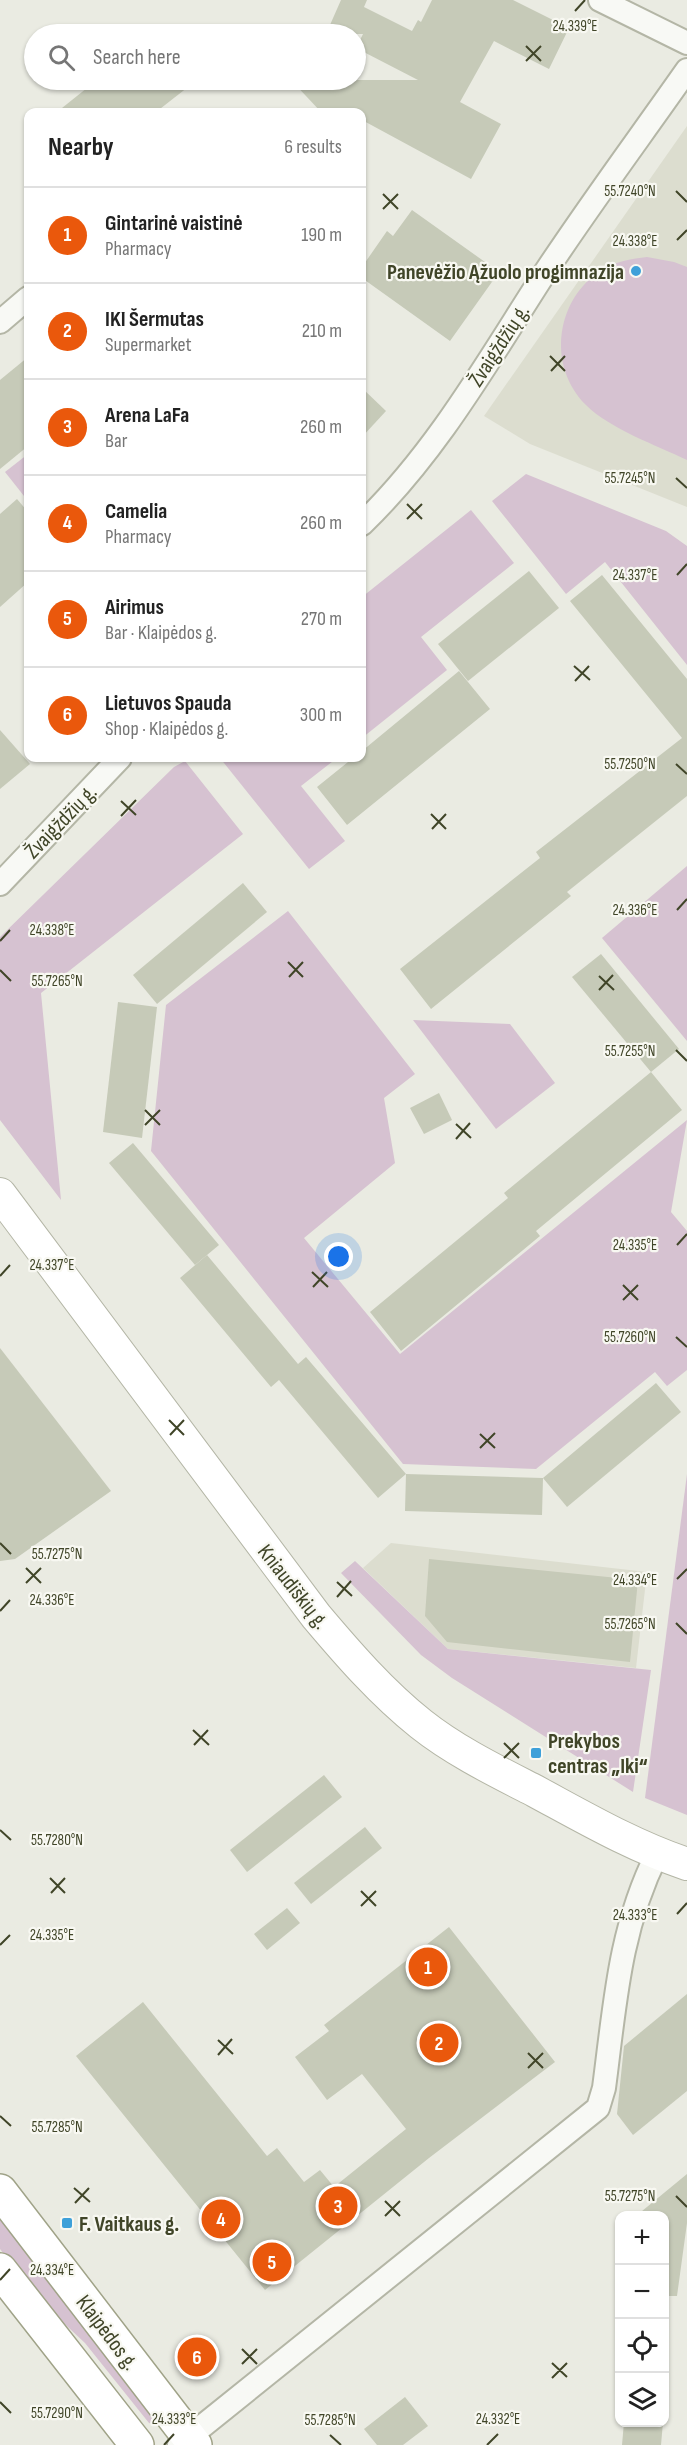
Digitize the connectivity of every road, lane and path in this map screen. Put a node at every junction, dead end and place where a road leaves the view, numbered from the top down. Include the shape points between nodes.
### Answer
1 (600, 0) edge
2 (687, 43) edge
3 (687, 70) edge
4 (24, 301) edge
5 (0, 322) edge
6 (366, 520) edge
7 (116, 762) edge
8 (0, 884) edge
9 (0, 1194) edge
10 (657, 1854) junction
11 (687, 1864) edge
12 (0, 2191) edge
13 (0, 2270) edge
14 (187, 2442) edge
15 (137, 2445) edge

1 - 2 street
3 - 6 street, Žvaigždžių g. via 548,268 447,424 393,495
4 - 5 street
7 - 8 street, Žvaigždžių g.
9 - 10 main road, Kniaudiškių g. via 303,1598 374,1680 440,1737
10 - 11 main road, Kniaudiškių g.
10 - 14 street via 631,1915 621,1958 598,2108
12 - 14 highway, Klaipėdos g.
13 - 15 highway, Klaipėdos g.

